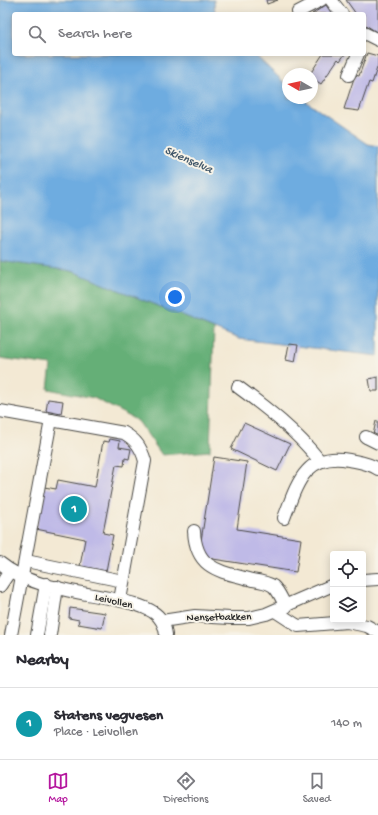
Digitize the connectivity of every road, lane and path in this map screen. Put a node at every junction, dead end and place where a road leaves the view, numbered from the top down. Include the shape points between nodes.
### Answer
1 (321, 0) edge
2 (331, 0) edge
3 (298, 12) dead end
4 (340, 12) edge
5 (366, 36) edge
6 (378, 40) edge
7 (357, 56) edge
8 (349, 74) dead end
9 (238, 387) dead end
10 (0, 411) edge
11 (51, 420) junction
12 (366, 437) dead end
13 (378, 443) edge
14 (320, 460) junction
15 (378, 469) edge
16 (284, 518) dead end
17 (194, 530) dead end
18 (26, 561) junction
19 (0, 563) edge
20 (10, 571) junction
21 (22, 577) junction
22 (378, 579) edge
23 (366, 580) edge
24 (123, 581) junction
25 (52, 586) junction
26 (330, 586) edge
27 (0, 588) edge
28 (120, 600) junction
29 (280, 609) junction
30 (162, 621) junction
31 (378, 632) edge
32 (11, 635) edge
33 (37, 635) edge
34 (50, 635) edge
35 (166, 635) edge

1 - 3 street
2 - 4 street
5 - 6 street
7 - 8 street
9 - 14 street via 297,433
10 - 11 street
11 - 18 street
11 - 24 street via 124,433 134,439 142,450 144,461
12 - 13 street
14 - 15 street via 338,458 372,465
14 - 16 street via 298,481
17 - 29 street via 196,550 208,565 216,570 269,584 279,593
18 - 21 street
18 - 24 street
19 - 20 street, Leivollen
20 - 21 street, Leivollen
20 - 27 street
21 - 25 street, Leivollen
21 - 32 street
22 - 23 street
24 - 28 street
25 - 28 street, Leivollen
25 - 33 street
25 - 34 street
26 - 29 street, Nensetbakken
28 - 30 street, Leivollen via 145,608
29 - 30 street, Nensetbakken via 249,618 194,616
29 - 31 street via 298,626 347,622 367,626
30 - 35 street

